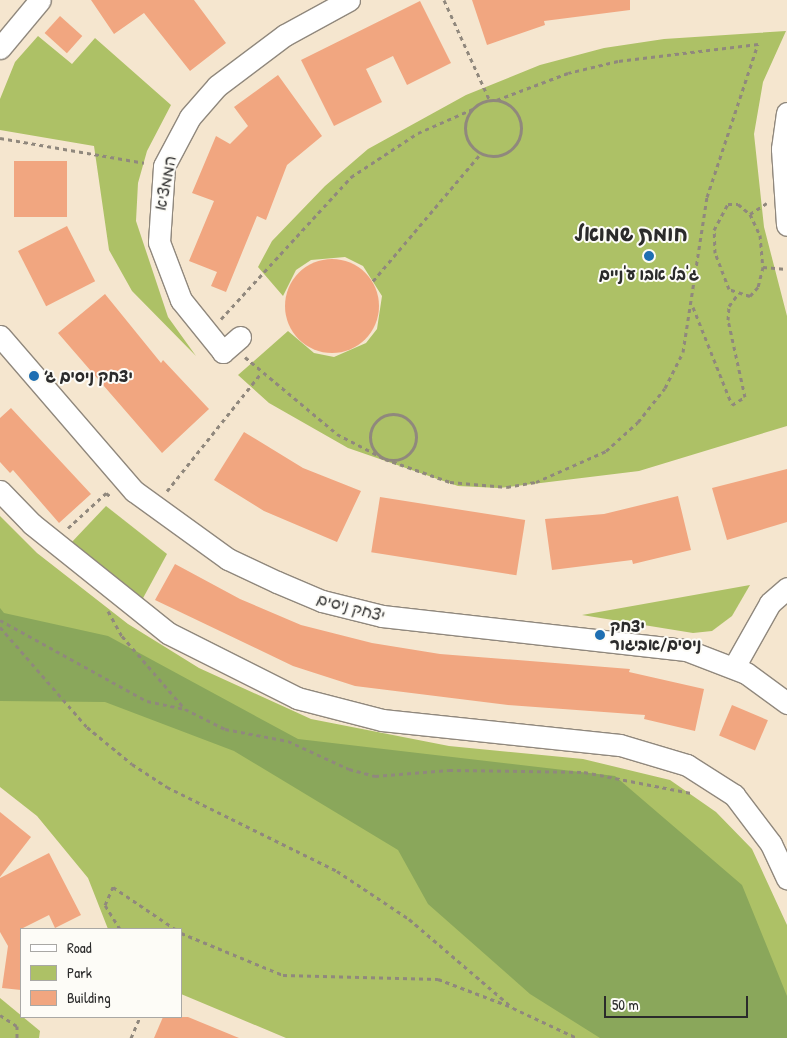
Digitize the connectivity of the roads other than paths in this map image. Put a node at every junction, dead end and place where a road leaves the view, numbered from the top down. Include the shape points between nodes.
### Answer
1 (40, 0) edge
2 (349, 0) edge
3 (0, 48) edge
4 (787, 113) edge
5 (787, 225) edge
6 (0, 336) edge
7 (236, 341) road end
8 (0, 491) edge
9 (787, 588) edge
10 (734, 667) junction
11 (787, 703) edge
12 (787, 879) edge

1 - 3 street
2 - 7 street, הממציא via 285,35 217,86 190,116 164,166 159,242 181,300 223,352
4 - 5 street via 782,166
6 - 10 street, יצחק ניסים via 102,459 154,508 228,559 348,610 415,621 645,643 686,650
8 - 12 street via 53,542 168,633 297,698 382,720 620,745 687,765 734,795 771,844
9 - 10 street via 770,603
10 - 11 street, יצחק ניסים

